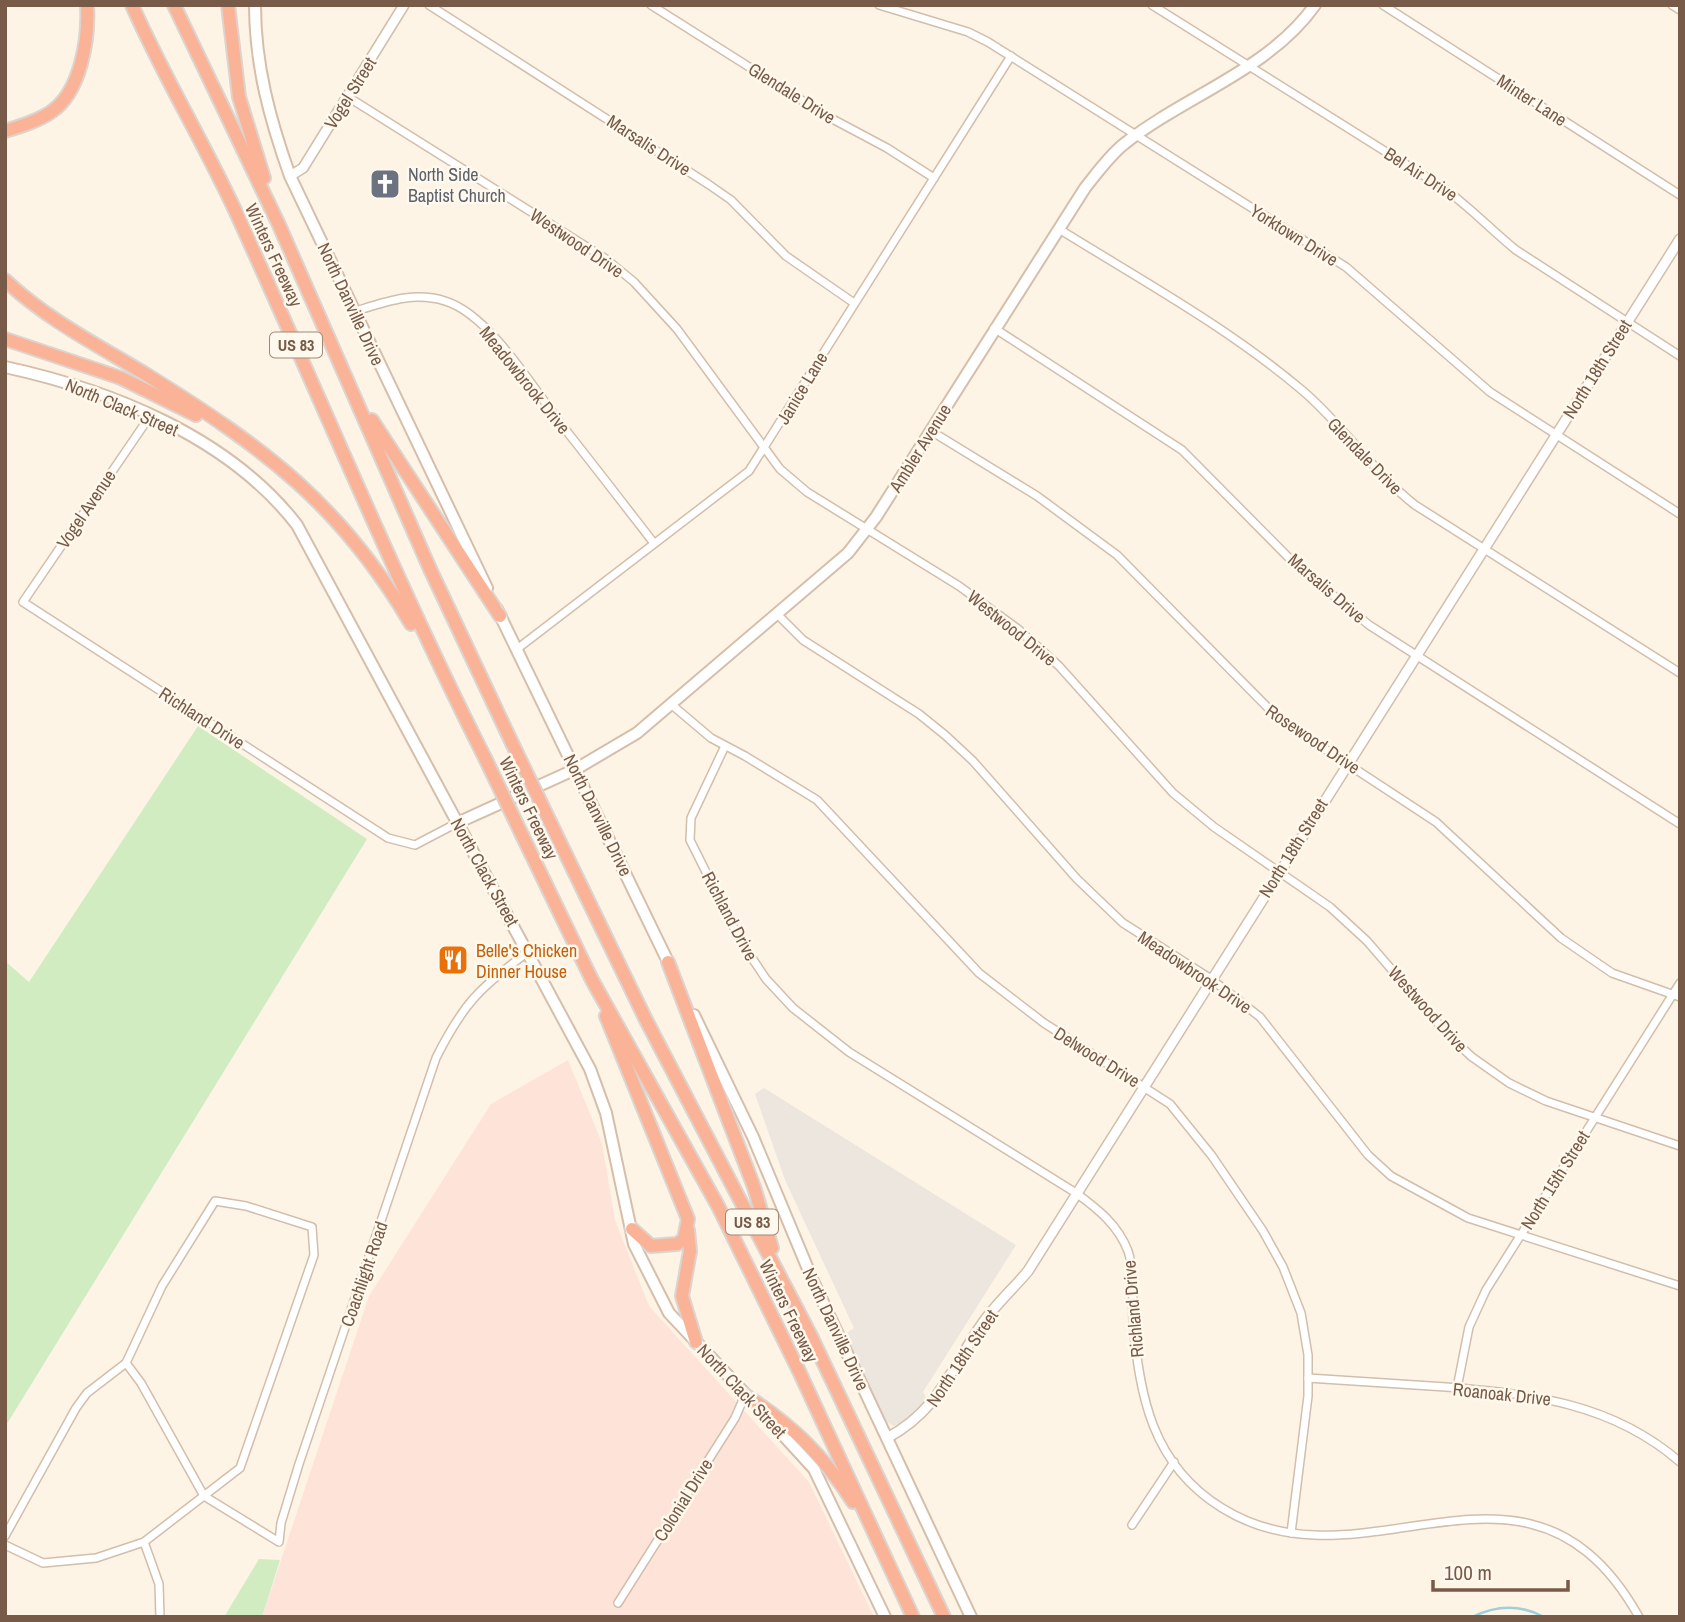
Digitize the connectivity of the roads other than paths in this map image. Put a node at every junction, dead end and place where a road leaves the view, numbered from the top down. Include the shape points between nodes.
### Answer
1 (87, 5) edge
2 (132, 5) edge
3 (174, 5) edge
4 (228, 5) edge
5 (255, 5) edge
6 (404, 5) edge
7 (429, 5) edge
8 (651, 5) edge
9 (879, 5) edge
10 (1152, 5) edge
11 (1315, 5) edge
12 (1383, 5) edge
13 (1672, 5) edge
14 (1680, 10) edge
15 (1011, 56) junction
16 (1248, 66) junction
17 (348, 97) junction
18 (5, 131) edge
19 (1136, 135) junction
20 (290, 176) junction
21 (934, 178) junction
22 (1680, 195) edge
23 (279, 225) junction
24 (1059, 229) junction
25 (1680, 239) edge
26 (5, 280) edge
27 (854, 303) junction
28 (356, 311) junction
29 (1627, 322) junction
30 (994, 328) junction
31 (5, 339) edge
32 (1680, 356) edge
33 (5, 367) edge
34 (343, 370) junction
35 (149, 416) junction
36 (931, 431) junction
37 (1555, 435) junction
38 (765, 449) junction
39 (264, 453) junction
40 (1680, 514) edge
41 (867, 530) junction
42 (653, 542) junction
43 (1483, 548) junction
44 (23, 602) joint
45 (778, 614) junction
46 (500, 616) junction
47 (517, 649) junction
48 (1415, 657) junction
49 (1680, 673) edge
50 (450, 689) junction
51 (672, 705) junction
52 (725, 746) junction
53 (1346, 762) junction
54 (576, 769) junction
55 (457, 823) junction
56 (1680, 824) edge
57 (1279, 871) junction
58 (528, 951) junction
59 (668, 962) junction
60 (1211, 979) junction
61 (592, 980) junction
62 (1680, 983) edge
63 (1676, 996) edge
64 (1144, 1086) junction
65 (1595, 1116) junction
66 (1680, 1146) edge
67 (1076, 1193) junction
68 (688, 1219) junction
69 (632, 1230) junction
70 (1520, 1234) junction
71 (780, 1275) junction
72 (1680, 1286) edge
73 (696, 1342) junction
74 (126, 1363) junction
75 (1308, 1378) junction
76 (1457, 1388) junction
77 (745, 1395) junction
78 (887, 1437) junction
79 (1174, 1462) junction
80 (1680, 1462) edge
81 (204, 1496) junction
82 (1132, 1525) dead end
83 (1291, 1533) junction
84 (5, 1536) edge
85 (878, 1541) junction
86 (144, 1542) junction
87 (5, 1545) edge
88 (618, 1603) dead end
89 (160, 1617) edge
90 (885, 1617) edge
91 (913, 1617) edge
92 (944, 1617) edge
93 (971, 1617) edge
94 (1639, 1617) edge

1 - 18 highway via 82,61 70,90 53,111
2 - 50 highway, Winters Freeway / US 83 via 236,213
3 - 23 highway, Winters Freeway / US 83
4 - 23 highway via 239,97
5 - 20 main road, North Danville Drive via 260,77
6 - 17 street, Vogel Street
7 - 27 street, Marsalis Drive via 731,200 786,256
8 - 21 street, Glendale Drive
9 - 15 street, Yorktown Drive via 968,32
10 - 16 street, Bel Air Drive
11 - 16 main road, Ambler Avenue via 1299,28
12 - 22 street, Minter Lane
13 - 14 street
15 - 19 street, Yorktown Drive
15 - 21 street, Janice Lane
16 - 19 main road, Ambler Avenue
16 - 29 street, Bel Air Drive via 1472,207 1516,250
17 - 20 street, Vogel Street via 303,169
17 - 38 street, Westwood Drive via 606,259 634,282 677,329
19 - 24 main road, Ambler Avenue via 1104,163
19 - 37 street, Yorktown Drive via 1346,267 1462,370
20 - 28 main road, North Danville Drive
21 - 27 street, Janice Lane
23 - 34 highway, Winters Freeway / US 83
24 - 30 main road, Ambler Avenue
24 - 43 street, Glendale Drive via 1246,346 1306,394 1388,484
25 - 29 street, North 18th Street
26 - 39 highway via 75,331
27 - 38 street, Janice Lane
28 - 42 street, Meadowbrook Drive via 400,298 428,297 470,314 512,360
28 - 46 main road, North Danville Drive
29 - 32 street, Bel Air Drive
29 - 37 street, North 18th Street
30 - 36 main road, Ambler Avenue
30 - 48 street, Marsalis Drive via 1182,450 1293,562
31 - 39 highway via 121,378
33 - 35 main road, North Clack Street via 76,386
34 - 46 highway
34 - 71 highway, Winters Freeway / US 83, bridge via 430,569 554,830 646,1020
35 - 44 street, Vogel Avenue
35 - 55 main road, North Clack Street via 242,469 276,498 297,525
36 - 41 main road, Ambler Avenue
36 - 53 street, Rosewood Drive via 1037,496 1116,555 1258,701
37 - 40 street, Yorktown Drive
37 - 43 street, North 18th Street
38 - 41 street, Westwood Drive via 807,492
38 - 42 street, Janice Lane via 739,481
39 - 50 highway via 313,494 363,550
41 - 45 main road, Ambler Avenue via 848,553
41 - 57 street, Westwood Drive via 959,586 1018,629 1059,666 1173,793
42 - 47 street, Janice Lane
43 - 48 street, North 18th Street
43 - 49 street, Glendale Drive
44 - 55 street, Richland Drive via 388,838 415,845
45 - 51 main road, Ambler Avenue
45 - 60 street, Meadowbrook Drive via 803,640 945,735 1123,923
46 - 47 main road, North Danville Drive
47 - 54 main road, North Danville Drive
48 - 53 street, North 18th Street
48 - 56 street, Marsalis Drive
50 - 61 highway, Winters Freeway / US 83, bridge
51 - 52 street, Delwood Drive
51 - 54 main road, Ambler Avenue via 637,733
52 - 64 street, Delwood Drive via 817,800 979,973 1044,1023
52 - 67 street, Richland Drive via 691,818 691,840 740,940 766,979 793,1008 849,1052
53 - 57 street, North 18th Street
53 - 63 street, Rosewood Drive via 1436,822 1561,938 1612,972
54 - 55 main road, Ambler Avenue
54 - 59 main road, North Danville Drive
55 - 58 main road, North Clack Street
57 - 60 street, North 18th Street
57 - 65 street, Westwood Drive via 1330,907 1367,941 1472,1057 1546,1101
58 - 69 main road, North Clack Street via 590,1069 606,1113
58 - 81 street, Coachlight Road via 479,989 454,1022 436,1058 299,1464 279,1542
59 - 71 highway via 754,1188
59 - 78 main road, North Danville Drive via 753,1138 813,1281
60 - 64 street, North 18th Street
60 - 70 street, Meadowbrook Drive via 1260,1017 1368,1155 1391,1176 1445,1209
61 - 68 highway
61 - 85 highway, Winters Freeway / US 83 via 718,1206
62 - 63 street, North 15th Street
63 - 65 street, North 15th Street
64 - 67 street, North 18th Street
64 - 75 street, Delwood Drive via 1182,1116 1283,1266 1301,1313
65 - 66 street, Westwood Drive
65 - 70 street, North 15th Street
67 - 78 street, North 18th Street via 1028,1271 982,1323 927,1410
67 - 79 street, Richland Drive via 1106,1216 1128,1252 1140,1386 1150,1421
68 - 69 highway via 684,1239 670,1245 651,1246
68 - 73 highway via 690,1251 682,1296
69 - 73 main road, North Clack Street via 634,1244 668,1313
70 - 72 street, Meadowbrook Drive
70 - 76 street, North 15th Street via 1469,1328
71 - 92 highway, Winters Freeway / US 83
73 - 77 main road, North Clack Street
74 - 81 street
74 - 81 street via 162,1286 215,1201 312,1227 314,1255 240,1468
74 - 84 street via 87,1393 76,1408
75 - 76 street, Roanoak Drive
75 - 83 street, Delwood Drive
76 - 80 street, Roanoak Drive via 1540,1396 1597,1411 1644,1435
77 - 85 highway via 785,1420 815,1451
77 - 88 street, Colonial Drive
77 - 90 main road, North Clack Street via 814,1469
78 - 93 main road, North Danville Drive
79 - 82 street
79 - 83 street, Richland Drive via 1222,1508
81 - 86 street
83 - 94 street, Richland Drive via 1340,1535 1470,1517 1526,1522 1553,1531 1600,1563 1622,1587
85 - 91 highway, Winters Freeway / US 83
86 - 87 street via 96,1558 57,1564 43,1563
86 - 89 street via 159,1584

